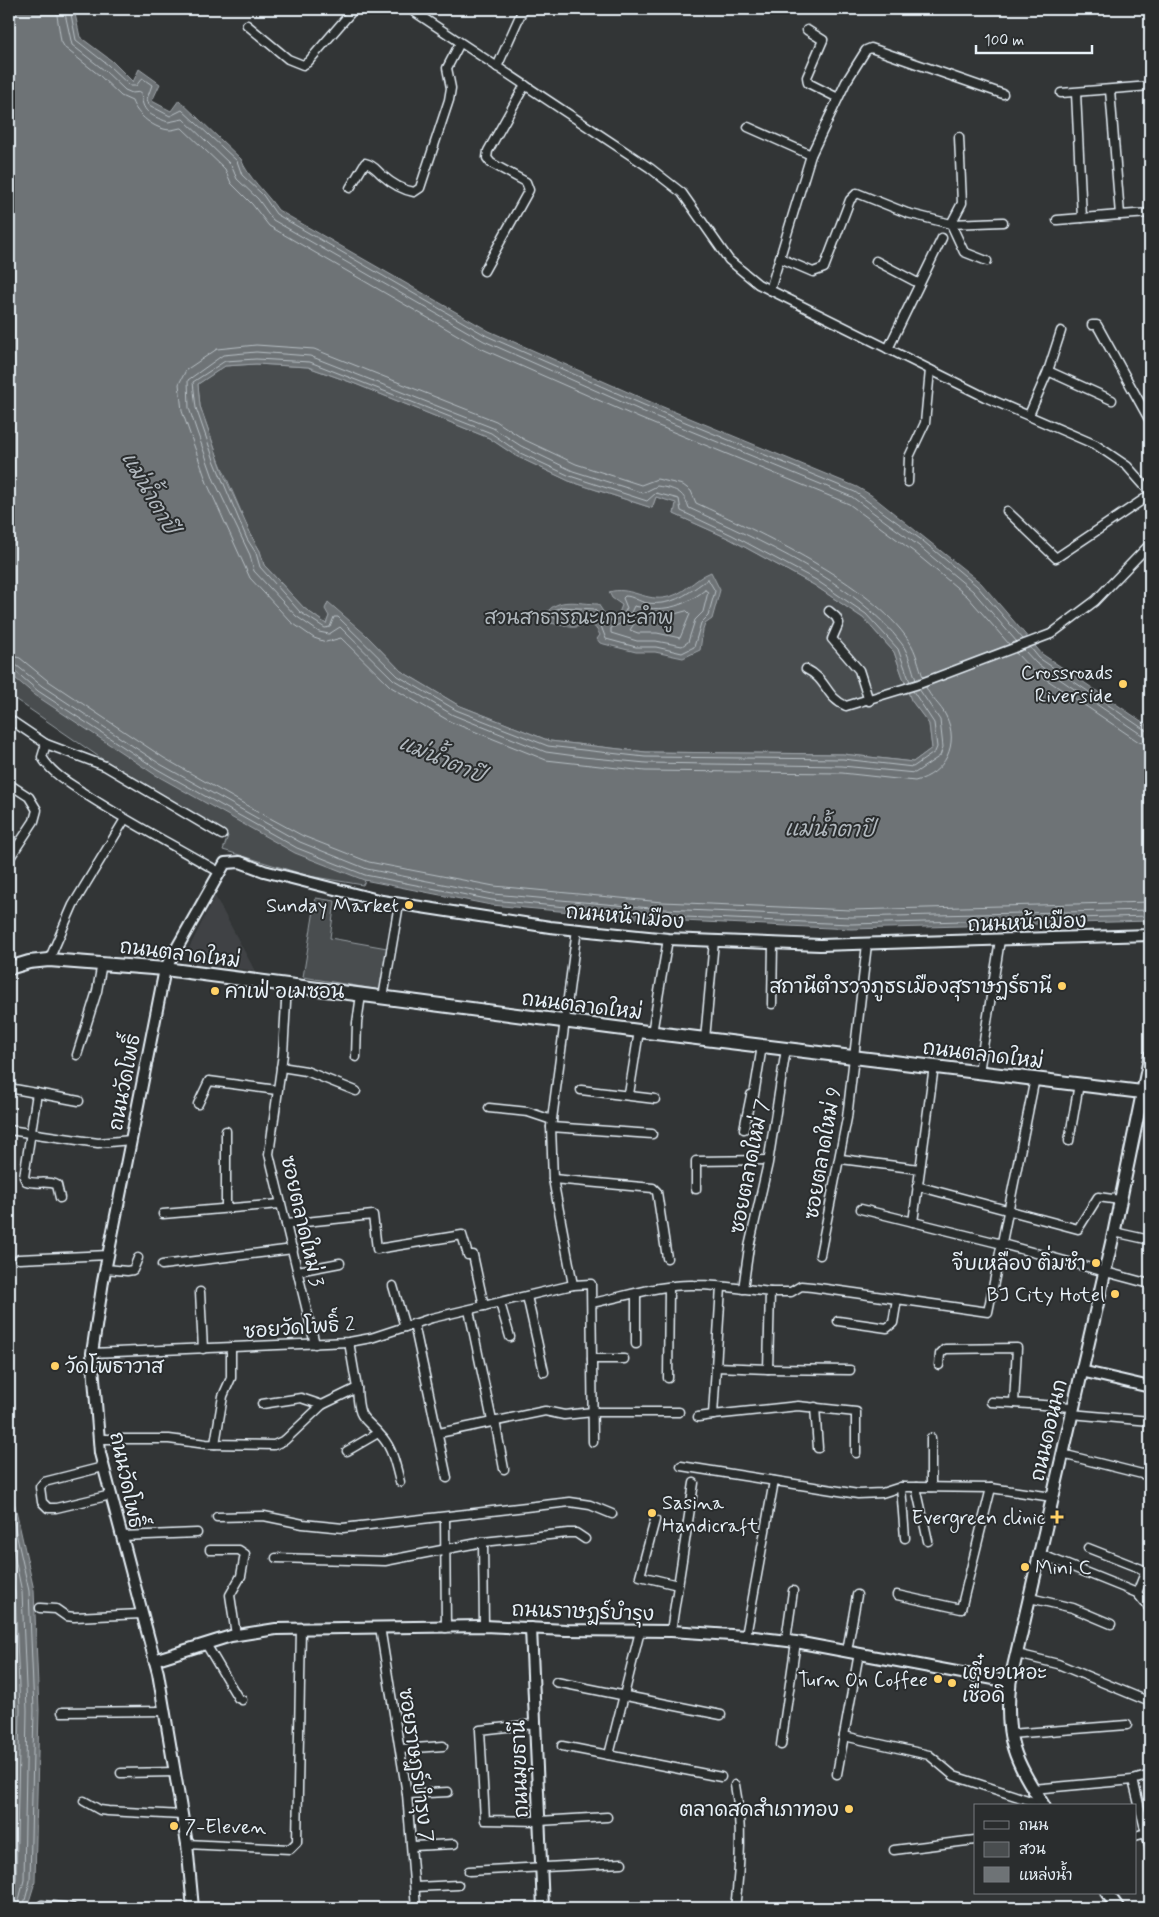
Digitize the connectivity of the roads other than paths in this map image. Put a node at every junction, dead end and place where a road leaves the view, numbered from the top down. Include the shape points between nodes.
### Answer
1 (354, 9) edge
2 (410, 9) edge
3 (523, 9) edge
4 (247, 24) dead end
5 (807, 30) dead end
6 (460, 43) junction
7 (497, 67) junction
8 (525, 85) junction
9 (1150, 86) edge
10 (1110, 90) junction
11 (1061, 92) dead end
12 (1076, 93) junction
13 (1003, 94) dead end
14 (838, 98) junction
15 (748, 127) dead end
16 (959, 137) dead end
17 (811, 155) junction
18 (350, 188) dead end
19 (1150, 213) edge
20 (1120, 215) junction
21 (1082, 218) junction
22 (1057, 220) dead end
23 (1003, 222) dead end
24 (951, 224) junction
25 (942, 238) dead end
26 (780, 258) junction
27 (876, 261) dead end
28 (986, 261) dead end
29 (484, 271) dead end
30 (918, 283) junction
31 (770, 290) junction
32 (1092, 325) dead end
33 (1061, 331) dead end
34 (888, 349) junction
35 (930, 370) junction
36 (1048, 371) junction
37 (1112, 400) dead end
38 (1029, 415) junction
39 (1150, 420) edge
40 (908, 482) dead end
41 (1150, 494) edge
42 (1007, 511) dead end
43 (1150, 544) edge
44 (828, 611) dead end
45 (806, 669) dead end
46 (869, 701) junction
47 (9, 718) edge
48 (46, 744) junction
49 (9, 784) edge
50 (125, 820) junction
51 (222, 835) dead end
52 (9, 859) edge
53 (219, 872) junction
54 (398, 904) junction
55 (577, 929) junction
56 (1150, 935) edge
57 (668, 939) junction
58 (1000, 940) junction
59 (714, 941) junction
60 (773, 943) junction
61 (867, 944) junction
62 (49, 960) junction
63 (102, 963) junction
64 (9, 968) edge
65 (165, 969) junction
66 (287, 985) junction
67 (361, 995) junction
68 (383, 998) junction
69 (772, 1004) dead end
70 (566, 1022) junction
71 (645, 1032) junction
72 (705, 1039) junction
73 (762, 1046) junction
74 (786, 1049) junction
75 (77, 1055) dead end
76 (356, 1056) dead end
77 (1150, 1056) edge
78 (854, 1057) junction
79 (934, 1066) junction
80 (281, 1067) junction
81 (979, 1072) junction
82 (1035, 1078) junction
83 (1079, 1084) junction
84 (9, 1088) edge
85 (277, 1090) junction
86 (581, 1090) dead end
87 (356, 1091) dead end
88 (38, 1093) junction
89 (1146, 1093) edge
90 (629, 1094) junction
91 (655, 1099) dead end
92 (79, 1101) dead end
93 (198, 1104) dead end
94 (489, 1108) dead end
95 (552, 1123) junction
96 (744, 1129) dead end
97 (9, 1130) edge
98 (226, 1131) dead end
99 (31, 1134) junction
100 (652, 1134) dead end
101 (131, 1140) junction
102 (1069, 1141) dead end
103 (841, 1159) junction
104 (768, 1160) junction
105 (919, 1169) junction
106 (553, 1179) junction
107 (917, 1186) junction
108 (696, 1189) dead end
109 (60, 1198) dead end
110 (1120, 1200) junction
111 (280, 1204) junction
112 (226, 1208) junction
113 (861, 1209) dead end
114 (1009, 1210) junction
115 (163, 1214) dead end
116 (913, 1222) junction
117 (286, 1224) junction
118 (1114, 1232) junction
119 (1150, 1240) edge
120 (1002, 1244) junction
121 (293, 1249) junction
122 (109, 1255) junction
123 (820, 1255) dead end
124 (138, 1258) dead end
125 (667, 1258) dead end
126 (19, 1259) dead end
127 (340, 1263) dead end
128 (162, 1266) dead end
129 (106, 1269) junction
130 (298, 1271) junction
131 (1104, 1272) junction
132 (573, 1284) junction
133 (1150, 1284) edge
134 (393, 1286) dead end
135 (721, 1287) junction
136 (670, 1288) junction
137 (743, 1289) junction
138 (200, 1292) dead end
139 (770, 1292) junction
140 (636, 1294) junction
141 (527, 1296) junction
142 (897, 1300) junction
143 (500, 1303) junction
144 (592, 1303) junction
145 (484, 1306) junction
146 (469, 1310) junction
147 (838, 1321) dead end
148 (414, 1324) junction
149 (405, 1327) junction
150 (510, 1337) dead end
151 (349, 1342) junction
152 (315, 1344) junction
153 (636, 1344) dead end
154 (231, 1348) junction
155 (203, 1349) junction
156 (92, 1353) junction
157 (592, 1359) junction
158 (624, 1359) dead end
159 (939, 1365) dead end
160 (716, 1368) junction
161 (768, 1368) junction
162 (850, 1370) dead end
163 (1080, 1371) junction
164 (544, 1372) dead end
165 (668, 1378) dead end
166 (1150, 1387) edge
167 (357, 1388) junction
168 (991, 1402) dead end
169 (1014, 1403) junction
170 (262, 1404) dead end
171 (322, 1405) junction
172 (814, 1407) junction
173 (1071, 1410) junction
174 (592, 1412) junction
175 (678, 1412) dead end
176 (713, 1415) junction
177 (698, 1417) dead end
178 (493, 1421) junction
179 (1150, 1421) edge
180 (378, 1433) junction
181 (439, 1433) junction
182 (931, 1438) dead end
183 (99, 1439) junction
184 (594, 1442) dead end
185 (215, 1444) junction
186 (818, 1448) dead end
187 (347, 1451) dead end
188 (856, 1453) dead end
189 (1062, 1454) junction
190 (681, 1466) dead end
191 (103, 1467) junction
192 (504, 1469) dead end
193 (1150, 1476) edge
194 (447, 1478) dead end
195 (774, 1481) junction
196 (400, 1482) dead end
197 (694, 1483) dead end
198 (901, 1487) junction
199 (916, 1487) junction
200 (932, 1487) junction
201 (991, 1488) junction
202 (111, 1495) junction
203 (1052, 1497) junction
204 (612, 1514) dead end
205 (445, 1516) junction
206 (216, 1517) dead end
207 (655, 1520) dead end
208 (197, 1533) dead end
209 (122, 1536) junction
210 (905, 1538) dead end
211 (585, 1539) dead end
212 (483, 1542) junction
213 (928, 1542) dead end
214 (446, 1548) junction
215 (1088, 1548) dead end
216 (210, 1550) dead end
217 (1040, 1554) junction
218 (276, 1558) dead end
219 (678, 1585) junction
220 (793, 1592) dead end
221 (1137, 1593) junction
222 (857, 1595) dead end
223 (897, 1595) dead end
224 (1030, 1598) junction
225 (40, 1608) dead end
226 (1150, 1609) edge
227 (142, 1614) junction
228 (1111, 1624) dead end
229 (484, 1626) junction
230 (380, 1627) junction
231 (301, 1628) junction
232 (446, 1628) junction
233 (531, 1628) junction
234 (640, 1631) junction
235 (671, 1631) junction
236 (236, 1635) junction
237 (746, 1636) junction
238 (791, 1641) junction
239 (206, 1644) junction
240 (847, 1651) junction
241 (859, 1654) junction
242 (1017, 1654) junction
243 (154, 1660) junction
244 (556, 1682) dead end
245 (1010, 1682) junction
246 (624, 1695) junction
247 (242, 1700) dead end
248 (1150, 1702) edge
249 (165, 1711) junction
250 (62, 1712) dead end
251 (721, 1715) dead end
252 (535, 1724) junction
253 (1127, 1725) dead end
254 (1009, 1734) junction
255 (844, 1736) junction
256 (780, 1745) dead end
257 (443, 1746) dead end
258 (562, 1746) dead end
259 (402, 1749) junction
260 (609, 1755) junction
261 (175, 1772) junction
262 (121, 1773) dead end
263 (837, 1774) dead end
264 (1150, 1775) edge
265 (721, 1777) dead end
266 (1133, 1780) junction
267 (735, 1785) dead end
268 (1033, 1789) junction
269 (448, 1792) dead end
270 (407, 1794) junction
271 (84, 1801) dead end
272 (1041, 1804) edge
273 (1043, 1804) edge
274 (182, 1815) junction
275 (607, 1817) dead end
276 (539, 1821) junction
277 (1146, 1834) junction
278 (1136, 1836) edge
279 (974, 1840) edge
280 (187, 1844) junction
281 (454, 1844) dead end
282 (413, 1846) junction
283 (1150, 1849) edge
284 (894, 1850) dead end
285 (622, 1863) dead end
286 (542, 1868) junction
287 (469, 1871) dead end
288 (458, 1885) dead end
289 (415, 1887) junction
290 (1108, 1894) edge
291 (42, 1906) dead end
292 (72, 1908) edge
293 (193, 1908) edge
294 (416, 1908) edge
295 (543, 1908) edge
296 (736, 1908) edge
297 (1118, 1908) edge

1 - 4 street via 303,65 288,59
2 - 6 street
3 - 7 street
5 - 14 street via 823,40 807,77 808,82
6 - 7 street
6 - 18 street via 447,68 451,88 449,100 420,188 414,192 405,191 366,164
7 - 8 street
8 - 29 street via 487,158 526,182 529,190
8 - 31 street via 682,193 729,260
9 - 10 street
10 - 12 street
10 - 20 street
11 - 12 street
12 - 21 street
13 - 14 street via 871,48 864,52
14 - 17 street
15 - 17 street
16 - 24 street via 962,203
17 - 26 street
19 - 20 street
20 - 21 street
21 - 22 street
23 - 24 street
24 - 26 street via 907,213 857,192 850,200 824,268 813,272
24 - 28 street via 964,252
25 - 30 street
26 - 31 street
27 - 30 street
30 - 34 street
31 - 34 street
32 - 39 street via 1097,324
33 - 36 street
34 - 35 street
35 - 38 street
35 - 40 street via 925,423 909,457
36 - 37 street
36 - 38 street
38 - 41 street via 1096,445 1126,466
41 - 42 street via 1056,558
43 - 46 street via 1089,606 1043,639
44 - 46 street via 838,623 832,640 859,670
45 - 46 street via 821,678 831,696 841,704 846,706
47 - 48 street
48 - 50 street via 42,757 47,766
48 - 51 street via 105,766
49 - 52 street via 29,797 36,810 34,822
50 - 53 street
50 - 62 street via 73,905
53 - 54 street, ถนนหน้าเมือง via 225,862 240,862 264,871
53 - 65 street
54 - 55 street, ถนนหน้าเมือง
54 - 68 street
55 - 57 street, ถนนหน้าเมือง
55 - 70 street
56 - 58 street, ถนนหน้าเมือง
57 - 59 street, ถนนหน้าเมือง
57 - 71 street
58 - 61 street, ถนนหน้าเมือง
58 - 81 street
59 - 60 street, ถนนหน้าเมือง
59 - 72 street
60 - 61 street, ถนนหน้าเมือง
60 - 69 street
61 - 78 street, ซอยตลาดใหม่ 9
62 - 63 main road, ถนนตลาดใหม่
62 - 64 main road, ถนนตลาดใหม่
63 - 65 main road, ถนนตลาดใหม่
63 - 75 street via 97,991
65 - 66 main road, ถนนตลาดใหม่
65 - 101 street, ถนนวัดโพธิ์
66 - 67 main road, ถนนตลาดใหม่
66 - 80 street, ซอยตลาดใหม่ 3
67 - 68 main road, ถนนตลาดใหม่
67 - 76 street via 356,1023
68 - 70 main road, ถนนตลาดใหม่
70 - 71 main road, ถนนตลาดใหม่
70 - 95 street
71 - 72 main road, ถนนตลาดใหม่
71 - 90 street
72 - 73 main road, ถนนตลาดใหม่
73 - 74 main road, ถนนตลาดใหม่
73 - 96 street via 754,1095 751,1095
74 - 78 main road, ถนนตลาดใหม่
74 - 104 street, ซอยตลาดใหม่ 7
77 - 89 main road, ถนนดอนนก
78 - 79 main road, ถนนตลาดใหม่
78 - 103 street, ซอยตลาดใหม่ 9
79 - 81 main road, ถนนตลาดใหม่
79 - 105 street
80 - 85 street, ซอยตลาดใหม่ 3
80 - 87 street via 306,1071
81 - 82 main road, ถนนตลาดใหม่
82 - 83 main road, ถนนตลาดใหม่
82 - 114 street
83 - 89 main road, ถนนตลาดใหม่
83 - 102 street
84 - 88 street
85 - 93 street via 209,1081
85 - 111 street, ซอยตลาดใหม่ 3 via 269,1154
86 - 90 street
88 - 92 street
88 - 99 street
89 - 110 main road, ถนนดอนนก
90 - 91 street
94 - 95 street via 528,1112
95 - 100 street
95 - 106 street
97 - 99 street
98 - 112 street
99 - 101 street via 98,1143
99 - 109 street via 24,1177 31,1183 54,1183
101 - 122 street, ถนนวัดโพธิ์
103 - 105 street
103 - 123 street, ซอยตลาดใหม่ 9
104 - 108 street via 696,1161
104 - 137 street, ซอยตลาดใหม่ 7
105 - 107 street
106 - 125 street via 653,1188 657,1192
106 - 132 street
107 - 114 street
107 - 116 street
110 - 114 street via 1098,1197 1078,1229
110 - 118 main road, ถนนดอนนก
111 - 112 street
111 - 117 street, ซอยตลาดใหม่ 3
112 - 115 street
113 - 116 street
114 - 120 street
116 - 120 street
117 - 121 street, ซอยตลาดใหม่ 3
117 - 145 street via 373,1215 377,1249 462,1235 468,1255 473,1254
118 - 119 street
118 - 131 main road, ถนนดอนนก
120 - 131 street
120 - 142 street via 988,1312
121 - 128 street
121 - 130 street, ซอยตลาดใหม่ 3
122 - 126 street
122 - 129 street, ถนนวัดโพธิ์
124 - 129 street via 132,1270 127,1272
127 - 130 street
129 - 156 street, ถนนวัดโพธิ์
130 - 152 street, ซอยตลาดใหม่ 3
131 - 133 street
131 - 163 main road, ถนนดอนนก
132 - 141 street, ซอยวัดโพธิ์ 2
132 - 144 street, ซอยวัดโพธิ์ 2 via 591,1284
134 - 149 street
135 - 136 street via 692,1285
135 - 137 street
135 - 160 street
136 - 140 street
136 - 165 street
137 - 139 street
138 - 155 street
139 - 142 street via 791,1292 801,1286
139 - 161 street
140 - 144 street
140 - 153 street
141 - 143 street, ซอยวัดโพธิ์ 2
141 - 164 street
142 - 147 street via 893,1323 887,1328
143 - 145 street, ซอยวัดโพธิ์ 2
143 - 150 street
144 - 157 street
145 - 146 street, ซอยวัดโพธิ์ 2
146 - 148 street, ซอยวัดโพธิ์ 2
146 - 178 street
148 - 149 street, ซอยวัดโพธิ์ 2
148 - 181 street
149 - 151 street, ซอยวัดโพธิ์ 2
151 - 152 street, ซอยวัดโพธิ์ 2
151 - 167 street
152 - 154 street, ซอยวัดโพธิ์ 2
154 - 155 street, ซอยวัดโพธิ์ 2
154 - 185 street via 231,1378 223,1396
155 - 156 street, ซอยวัดโพธิ์ 2
156 - 183 street, ถนนวัดโพธิ์
157 - 158 street
157 - 174 street
159 - 169 street via 940,1354 945,1349 1018,1348
160 - 161 street
160 - 176 street
161 - 162 street
163 - 166 street
163 - 173 main road, ถนนดอนนก
167 - 171 street
167 - 180 street via 359,1412
168 - 169 street
169 - 173 street
170 - 171 street via 294,1398
171 - 185 street via 286,1440 274,1444
172 - 176 street
172 - 186 street
172 - 188 street via 856,1412
173 - 179 street
173 - 189 main road, ถนนดอนนก
174 - 175 street
174 - 178 street via 564,1415 545,1411
174 - 184 street
176 - 177 street
178 - 181 street
178 - 192 street
180 - 187 street
180 - 196 street via 394,1459
181 - 194 street
182 - 200 street
183 - 185 street via 169,1439
183 - 191 street, ถนนวัดโพธิ์
189 - 193 street
189 - 203 main road, ถนนดอนนก
190 - 195 street
191 - 202 street, ถนนวัดโพธิ์
191 - 202 street via 44,1482 40,1487 42,1502 48,1508 56,1508
195 - 198 street via 858,1494 882,1493
195 - 237 street
197 - 219 street
198 - 199 street
198 - 210 street
199 - 200 street
199 - 213 street
200 - 201 street
201 - 203 street
201 - 223 street via 962,1608
202 - 209 street, ถนนวัดโพธิ์
203 - 217 main road, ถนนดอนนก
204 - 205 street via 590,1505 570,1502
205 - 206 street via 343,1528 264,1516
205 - 214 street
207 - 219 street via 640,1576
208 - 209 street
209 - 227 street, ถนนวัดโพธิ์
211 - 212 street via 576,1533 568,1533
212 - 214 street
212 - 229 street
214 - 218 street via 385,1561
214 - 232 street
215 - 221 street via 1144,1570
216 - 236 street via 239,1550 245,1554 241,1576 230,1595
217 - 221 street
217 - 224 main road, ถนนดอนนก
219 - 235 street
220 - 238 street
221 - 226 street
222 - 240 street
224 - 228 street via 1073,1608
224 - 242 main road, ถนนดอนนก
225 - 227 street via 56,1609 74,1617
227 - 243 street, ถนนวัดโพธิ์
229 - 232 street, ถนนราษฎร์บำรุง
229 - 233 street, ถนนราษฎร์บำรุง
230 - 231 street, ถนนราษฎร์บำรุง
230 - 232 street, ถนนราษฎร์บำรุง
230 - 259 street, ซอยราษฎร์บำรุง 7
231 - 236 street, ถนนราษฎร์บำรุง
231 - 280 street via 297,1842 290,1849
233 - 234 street, ถนนราษฎร์บำรุง
233 - 252 street, ถนนมุขธานี
234 - 235 street, ถนนราษฎร์บำรุง
234 - 246 street
235 - 237 street, ถนนราษฎร์บำรุง
236 - 239 street, ถนนราษฎร์บำรุง
237 - 238 street, ถนนราษฎร์บำรุง
238 - 240 street, ถนนราษฎร์บำรุง
238 - 256 street
239 - 243 street, ถนนราษฎร์บำรุง
239 - 247 street
240 - 241 street, ถนนราษฎร์บำรุง
241 - 245 street, ถนนราษฎร์บำรุง
241 - 255 street
242 - 245 main road, ถนนดอนนก
242 - 248 street via 1058,1664
243 - 249 street, ถนนวัดโพธิ์
244 - 246 street
245 - 254 main road, ถนนดอนนก
246 - 251 street
246 - 260 street
249 - 250 street
249 - 261 street, ถนนวัดโพธิ์
252 - 276 street, ถนนมุขธานี
252 - 276 street via 480,1730 485,1820
253 - 254 street
254 - 268 main road, ถนนดอนนก via 1022,1773
255 - 263 street
255 - 272 street via 929,1755 954,1776
257 - 259 street
258 - 260 street
259 - 270 street, ซอยราษฎร์บำรุง 7
260 - 265 street
261 - 262 street
261 - 274 street, ถนนวัดโพธิ์
264 - 266 street
266 - 268 street
266 - 277 street
267 - 296 street via 740,1818
268 - 273 main road, ถนนดอนนก
269 - 270 street
270 - 282 street, ซอยราษฎร์บำรุง 7
271 - 274 street via 100,1810
274 - 280 street, ถนนวัดโพธิ์
275 - 276 street
276 - 286 street, ถนนมุขธานี
277 - 278 street
277 - 283 street
279 - 284 street
280 - 293 street, ถนนวัดโพธิ์
281 - 282 street
282 - 289 street, ซอยราษฎร์บำรุง 7
285 - 286 street
286 - 287 street
286 - 295 street, ถนนมุขธานี
288 - 289 street
289 - 294 street, ซอยราษฎร์บำรุง 7
290 - 297 main road
291 - 292 street

